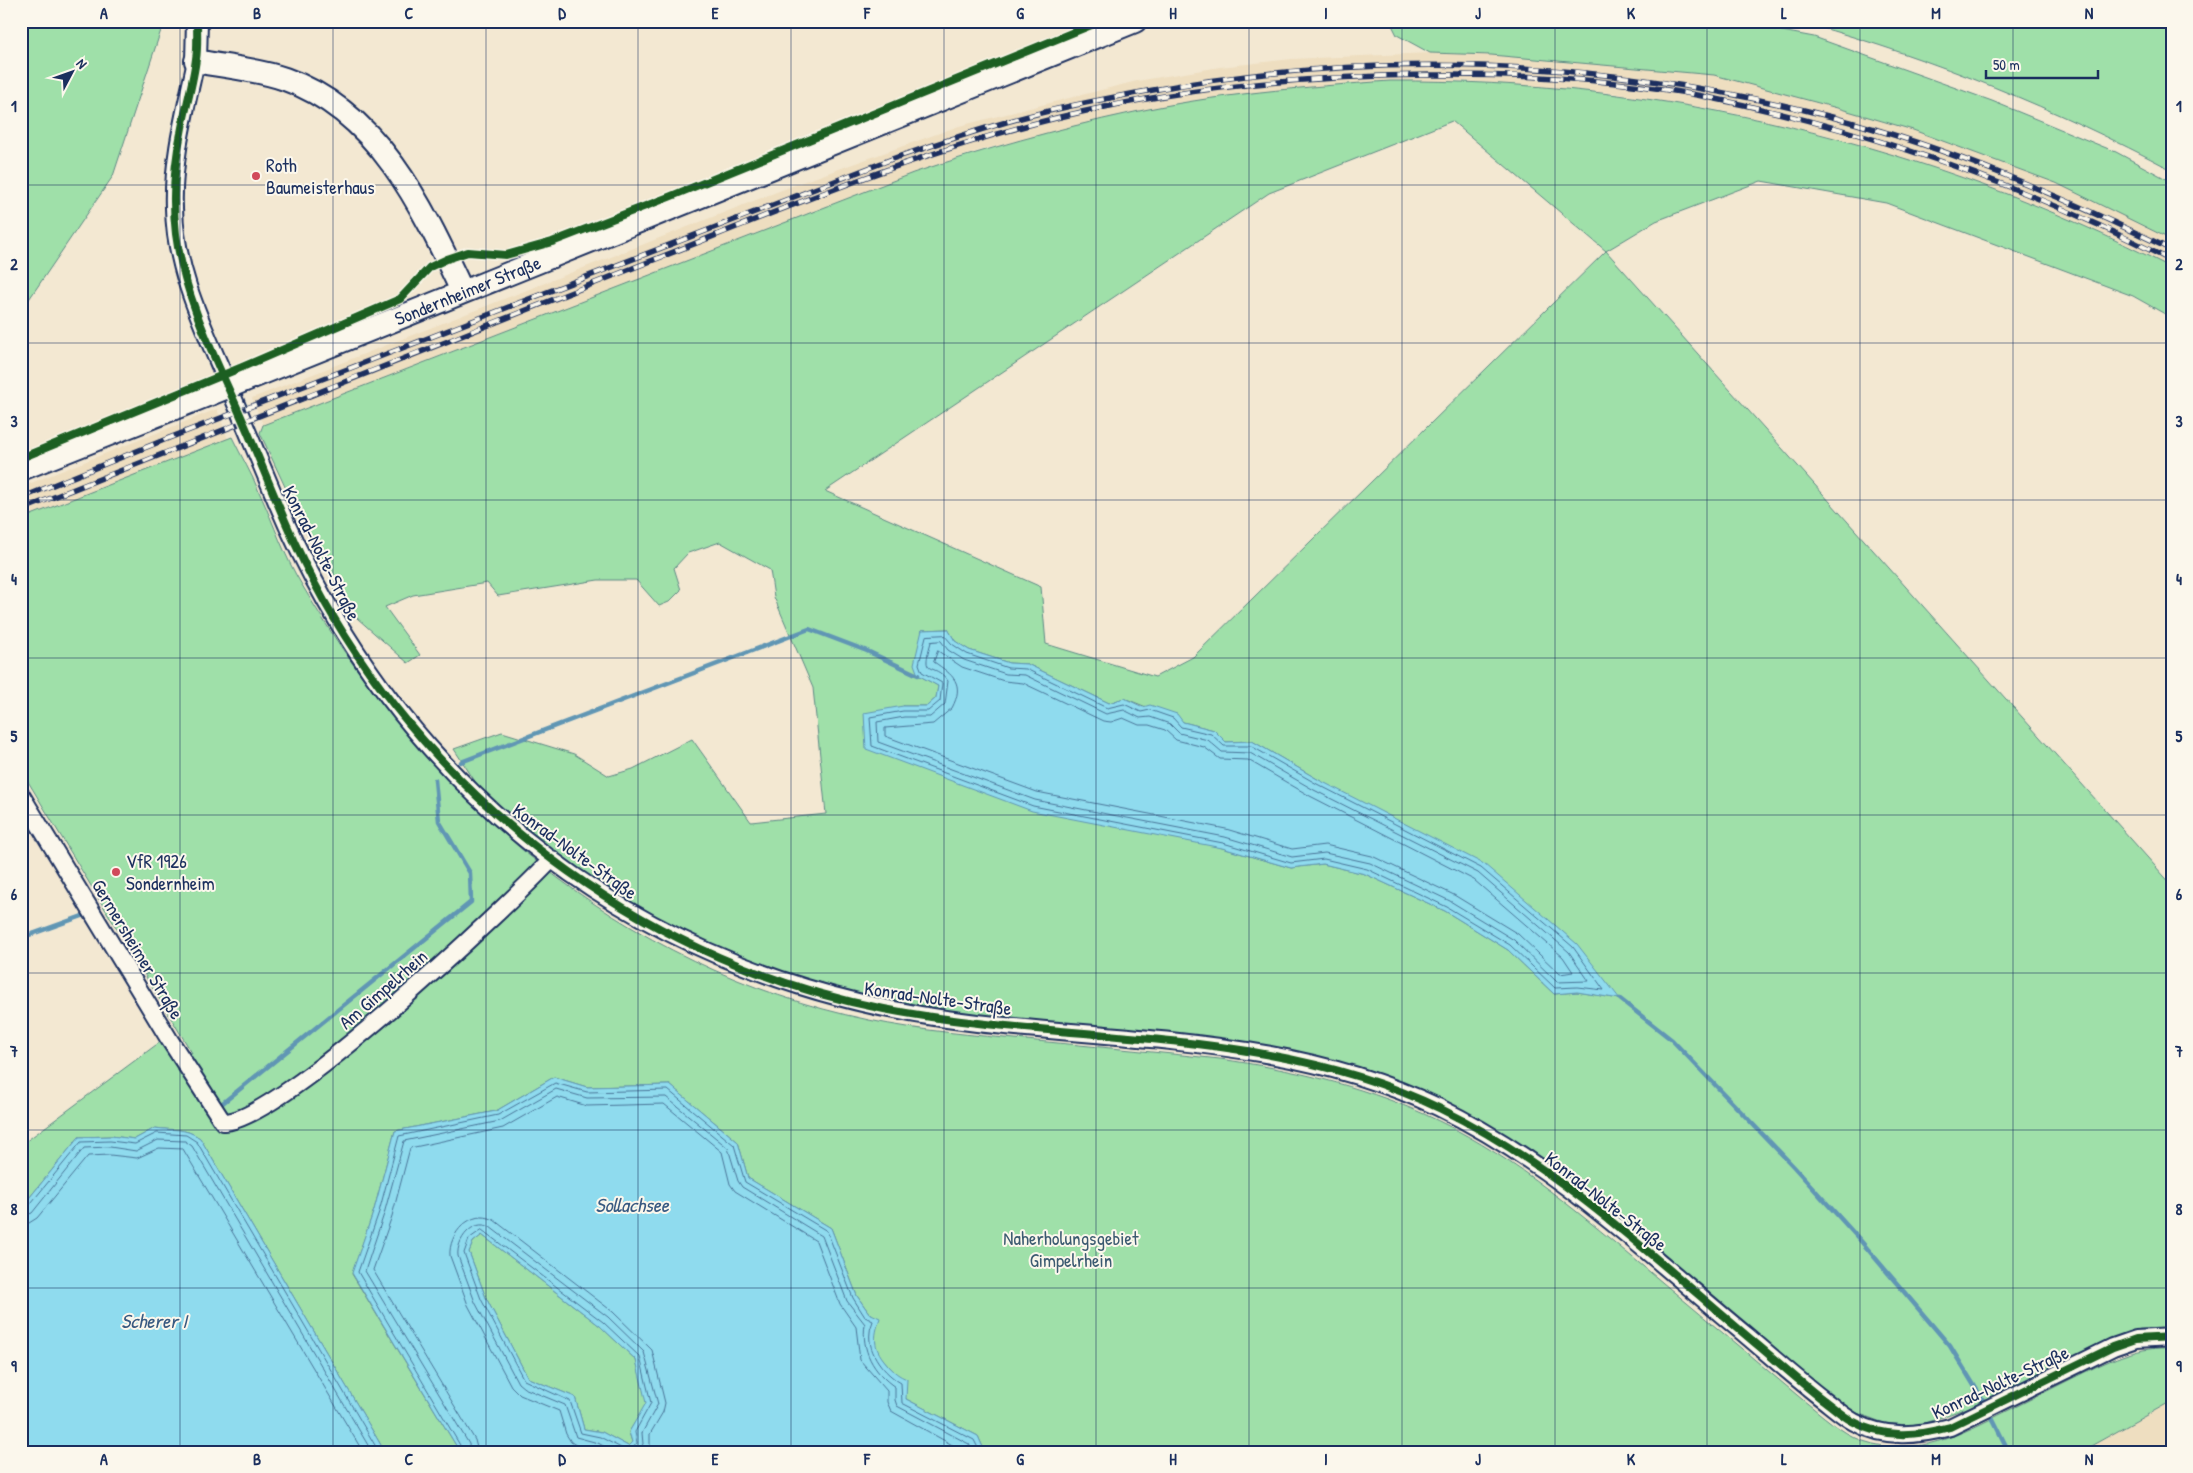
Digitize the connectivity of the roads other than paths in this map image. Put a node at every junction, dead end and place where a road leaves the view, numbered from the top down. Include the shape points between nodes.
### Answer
1 (197, 21) edge
2 (1136, 21) edge
3 (196, 60) junction
4 (462, 292) junction
5 (21, 469) edge
6 (21, 795) edge
7 (552, 859) junction
8 (223, 1122) joint
9 (2172, 1337) edge

1 - 3 street, Konrad-Nolte-Straße
2 - 4 main road, Sondernheimer Straße
3 - 4 main road via 286,79 345,110 380,146 407,185
3 - 7 street, Konrad-Nolte-Straße via 174,176 177,245 204,331 289,532 334,618 410,726 477,797
4 - 5 main road, Sondernheimer Straße, bridge
6 - 8 street, Germersheimer Straße
7 - 8 street, Am Gimpelrhein via 477,932 353,1042 289,1091 242,1120
7 - 9 street, Konrad-Nolte-Straße via 605,896 674,936 748,969 835,998 920,1016 1249,1050 1325,1065 1401,1091 1486,1132 1562,1184 1852,1421 1882,1433 1925,1434 1950,1427 2113,1346 2136,1339

